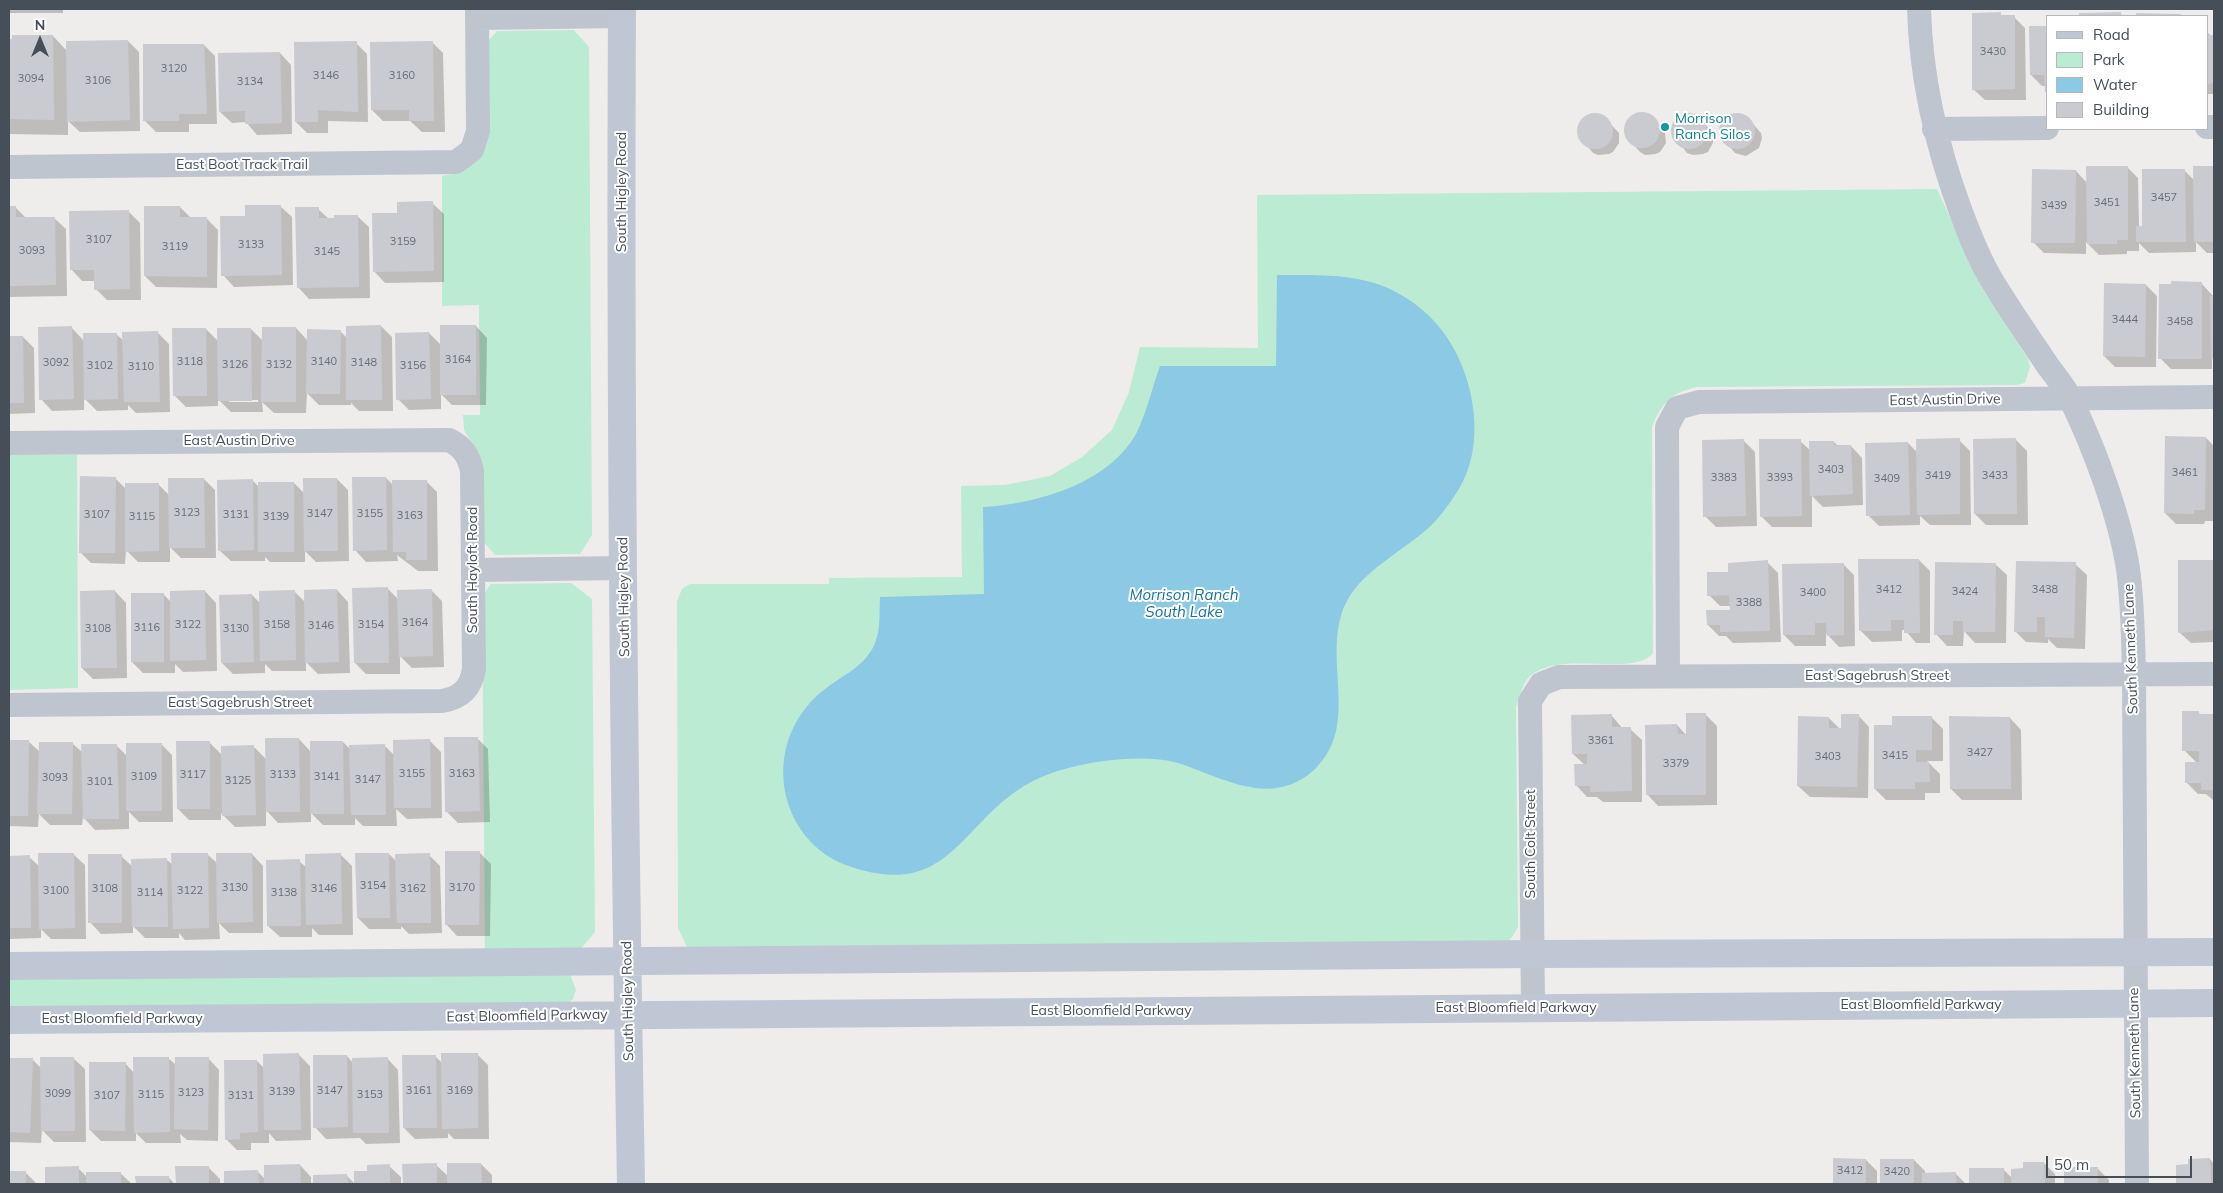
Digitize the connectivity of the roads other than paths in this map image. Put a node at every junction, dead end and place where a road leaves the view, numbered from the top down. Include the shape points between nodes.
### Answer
1 (1919, 9) edge
2 (622, 12) edge
3 (477, 13) edge
4 (2046, 128) edge
5 (1934, 129) junction
6 (9, 167) edge
7 (2214, 397) edge
8 (2071, 398) junction
9 (9, 443) edge
10 (465, 452) joint
11 (623, 568) junction
12 (473, 570) junction
13 (2134, 674) junction
14 (2214, 674) edge
15 (1668, 676) junction
16 (1541, 684) joint
17 (468, 688) joint
18 (9, 705) edge
19 (2214, 952) edge
20 (2134, 953) junction
21 (1532, 954) junction
22 (627, 961) junction
23 (9, 966) edge
24 (2135, 1003) junction
25 (2214, 1003) edge
26 (1533, 1008) junction
27 (628, 1015) junction
28 (9, 1020) edge
29 (632, 1184) edge
30 (2137, 1184) edge

1 - 5 street, South Kenneth Lane via 1925,86
2 - 3 street
2 - 11 street, South Higley Road
3 - 6 street, East Boot Track Trail via 478,131 472,150 460,159 446,163
4 - 5 street
5 - 8 street, South Kenneth Lane via 1970,235 1992,282
7 - 8 street, East Austin Drive
8 - 13 street, South Kenneth Lane via 2117,523 2132,607
8 - 15 street, East Austin Drive via 1699,402 1677,408 1667,427
9 - 10 street, East Austin Drive via 439,439 449,440
10 - 12 street, South Hayloft Road via 472,471
11 - 12 street
11 - 22 street, South Higley Road
12 - 17 street, South Hayloft Road via 474,669
13 - 14 street, East Sagebrush Street
13 - 15 street, East Sagebrush Street
13 - 20 street, South Kenneth Lane
15 - 16 street, East Sagebrush Street via 1559,677
16 - 21 street, South Colt Street via 1530,702
17 - 18 street, East Sagebrush Street via 452,700 442,702
19 - 20 street
20 - 21 street
20 - 24 street, South Kenneth Lane
21 - 22 street
21 - 26 street, South Colt Street
22 - 23 street
22 - 27 street, South Higley Road
24 - 25 street, East Bloomfield Parkway
24 - 26 street, East Bloomfield Parkway
24 - 30 street, South Kenneth Lane
26 - 27 street, East Bloomfield Parkway
27 - 28 street, East Bloomfield Parkway
27 - 29 street, South Higley Road

